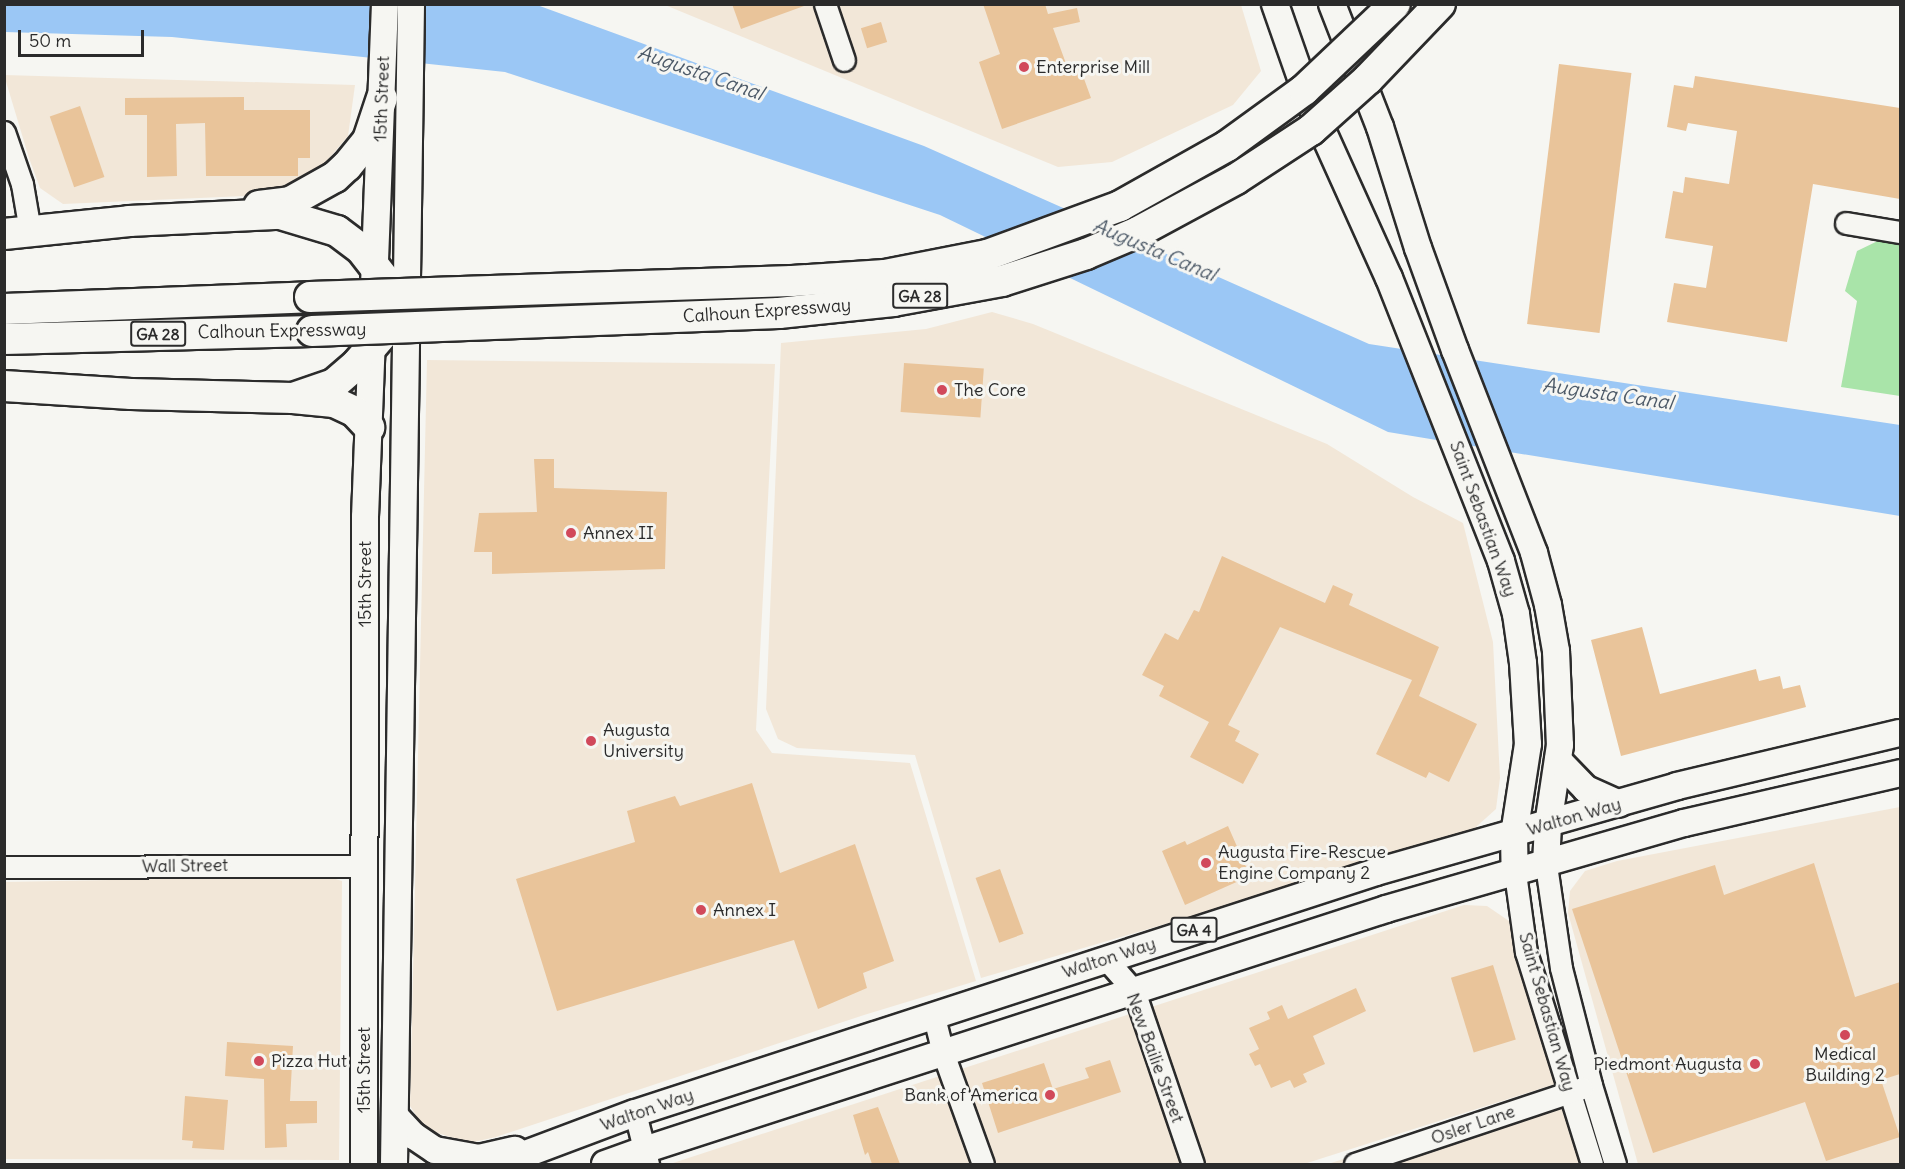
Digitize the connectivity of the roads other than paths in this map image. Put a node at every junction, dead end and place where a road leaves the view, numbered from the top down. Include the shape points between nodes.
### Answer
1 (386, 4) edge
2 (411, 4) edge
3 (825, 4) edge
4 (1275, 4) edge
5 (1332, 4) edge
6 (1395, 4) edge
7 (1440, 4) edge
8 (396, 60) junction
9 (844, 60) dead end
10 (382, 98) junction
11 (4, 132) edge
12 (228, 215) junction
13 (1846, 223) dead end
14 (1900, 231) edge
15 (17, 232) edge
16 (376, 267) junction
17 (406, 307) junction
18 (4, 309) edge
19 (4, 339) edge
20 (373, 347) junction
21 (4, 386) edge
22 (293, 398) junction
23 (369, 427) junction
24 (1900, 733) edge
25 (1559, 752) junction
26 (1900, 773) edge
27 (1619, 804) junction
28 (1548, 825) junction
29 (1514, 834) junction
30 (1546, 865) junction
31 (365, 866) junction
32 (4, 867) edge
33 (1515, 873) junction
34 (1224, 921) junction
35 (1235, 957) junction
36 (1106, 959) junction
37 (1134, 991) junction
38 (934, 1017) junction
39 (943, 1053) junction
40 (1591, 1085) junction
41 (1569, 1093) junction
42 (635, 1113) junction
43 (396, 1117) junction
44 (562, 1140) junction
45 (647, 1157) edge
46 (364, 1164) edge
47 (394, 1164) edge
48 (499, 1164) edge
49 (605, 1164) edge
50 (983, 1164) edge
51 (1193, 1164) edge
52 (1355, 1164) edge
53 (1592, 1164) edge
54 (1615, 1164) edge

1 - 8 main road, 15th Street
2 - 8 main road, 15th Street
3 - 9 street
4 - 29 main road, Saint Sebastian Way, bridge via 1310,101 1389,278 1502,561 1516,614 1523,663 1528,744
5 - 25 main road, Saint Sebastian Way, bridge via 1380,127 1444,319 1534,553 1556,651
6 - 18 highway, Calhoun Expressway / GA 28, bridge via 1304,90 1227,146 1120,206 987,255 885,275 792,281
7 - 19 highway, Calhoun Expressway / GA 28, bridge via 1368,79 1311,129 1236,179 1138,232 1086,254 1002,281 893,301 779,313
8 - 10 main road, 15th Street
8 - 17 main road, 15th Street
10 - 12 highway via 368,140 352,162 334,177 290,202 253,206
10 - 16 main road, 15th Street
11 - 15 street via 22,184
12 - 15 highway
12 - 16 highway via 280,214 320,225 337,231 362,249
13 - 14 street
16 - 17 highway
16 - 20 main road, 15th Street
17 - 20 highway
17 - 43 main road, 15th Street
20 - 22 highway via 334,384
20 - 23 main road, 15th Street
21 - 22 highway
22 - 23 highway via 334,402 355,412
23 - 31 main road, 15th Street via 365,517
24 - 27 main road, Walton Way / GA 4 via 1677,786
25 - 27 main road via 1586,789
25 - 28 main road, Saint Sebastian Way
26 - 30 main road, Walton Way / GA 4 via 1684,823
27 - 28 main road, Walton Way / GA 4
28 - 29 main road, Walton Way / GA 4
28 - 30 main road, Saint Sebastian Way
29 - 33 main road, Saint Sebastian Way
29 - 34 main road, Walton Way / GA 4 via 1376,872
30 - 33 main road, Walton Way / GA 4
30 - 40 street, Saint Sebastian Way via 1561,968
31 - 32 street, Wall Street
31 - 46 main road, 15th Street
33 - 35 main road, Walton Way / GA 4
33 - 41 street, Saint Sebastian Way via 1526,952
34 - 35 main road
34 - 36 main road, Walton Way / GA 4
35 - 37 main road, Walton Way / GA 4
36 - 37 street, New Bailie Street
36 - 38 main road, Walton Way / GA 4
37 - 39 main road, Walton Way / GA 4
37 - 51 street, New Bailie Street
38 - 39 street
38 - 42 main road, Walton Way / GA 4
39 - 45 main road, Walton Way / GA 4
39 - 50 street
40 - 41 street, Osler Lane
40 - 54 street, Saint Sebastian Way
41 - 52 street, Osler Lane
41 - 53 street, Saint Sebastian Way
42 - 44 main road, Walton Way / GA 4
42 - 45 street
43 - 44 main road via 435,1150 479,1158
43 - 47 main road, 15th Street
44 - 48 main road, Walton Way / GA 4
45 - 49 main road, Walton Way / GA 4

